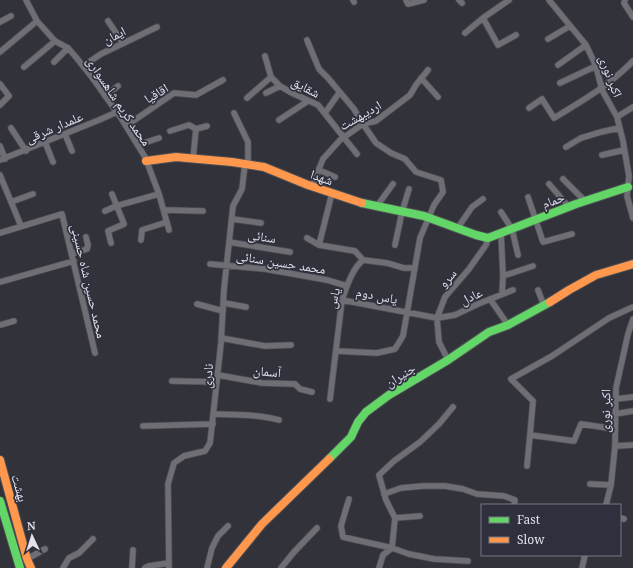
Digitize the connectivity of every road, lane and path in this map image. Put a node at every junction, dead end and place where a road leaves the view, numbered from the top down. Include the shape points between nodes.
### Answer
1 (26, 0) edge
2 (406, 0) edge
3 (424, 0) edge
4 (509, 0) edge
5 (549, 0) edge
6 (625, 0) edge
7 (11, 16) dead end
8 (483, 18) junction
9 (633, 18) edge
10 (37, 21) junction
11 (108, 21) dead end
12 (0, 22) edge
13 (570, 26) junction
14 (157, 27) dead end
15 (465, 33) dead end
16 (516, 35) dead end
17 (548, 39) dead end
18 (306, 40) dead end
19 (55, 41) junction
20 (123, 43) junction
21 (586, 45) junction
22 (68, 48) junction
23 (0, 52) edge
24 (265, 56) dead end
25 (633, 61) edge
26 (54, 62) dead end
27 (558, 65) dead end
28 (83, 66) junction
29 (596, 66) junction
30 (24, 67) dead end
31 (428, 70) dead end
32 (271, 77) junction
33 (421, 78) junction
34 (222, 80) dead end
35 (560, 83) dead end
36 (0, 84) edge
37 (118, 86) dead end
38 (280, 86) junction
39 (602, 88) junction
40 (340, 93) junction
41 (266, 94) dead end
42 (105, 96) junction
43 (247, 98) dead end
44 (438, 98) dead end
45 (308, 101) junction
46 (0, 105) edge
47 (633, 106) edge
48 (529, 108) dead end
49 (117, 112) junction
50 (234, 113) dead end
51 (325, 113) junction
52 (616, 117) junction
53 (279, 120) dead end
54 (363, 124) junction
55 (126, 126) junction
56 (207, 126) dead end
57 (11, 128) dead end
58 (619, 128) junction
59 (196, 129) junction
60 (170, 131) dead end
61 (65, 134) junction
62 (343, 137) junction
63 (159, 138) dead end
64 (45, 142) junction
65 (0, 146) edge
66 (138, 146) junction
67 (566, 147) dead end
68 (624, 150) junction
69 (26, 151) junction
70 (72, 151) dead end
71 (357, 154) dead end
72 (602, 155) dead end
73 (193, 159) junction
74 (3, 160) edge
75 (146, 161) junction
76 (52, 162) dead end
77 (247, 164) junction
78 (319, 170) junction
79 (0, 175) edge
80 (335, 177) dead end
81 (562, 179) dead end
82 (393, 184) dead end
83 (549, 184) dead end
84 (312, 186) junction
85 (409, 189) dead end
86 (629, 192) edge
87 (332, 193) junction
88 (33, 194) dead end
89 (112, 194) dead end
90 (159, 194) junction
91 (528, 197) dead end
92 (484, 199) dead end
93 (585, 201) junction
94 (11, 202) junction
95 (116, 206) junction
96 (377, 206) junction
97 (568, 207) junction
98 (164, 210) junction
99 (105, 211) dead end
100 (204, 211) dead end
101 (402, 212) junction
102 (501, 212) dead end
103 (428, 218) junction
104 (633, 218) edge
105 (232, 219) junction
106 (536, 220) junction
107 (167, 222) junction
108 (261, 223) dead end
109 (21, 226) junction
110 (457, 229) junction
111 (512, 229) junction
112 (169, 230) dead end
113 (0, 233) edge
114 (501, 233) junction
115 (572, 234) dead end
116 (86, 237) dead end
117 (307, 238) dead end
118 (488, 238) junction
119 (141, 240) dead end
120 (230, 242) junction
121 (111, 243) dead end
122 (319, 245) junction
123 (395, 245) dead end
124 (290, 252) dead end
125 (72, 254) junction
126 (518, 254) dead end
127 (364, 260) junction
128 (74, 261) junction
129 (210, 264) dead end
130 (633, 264) edge
131 (227, 265) junction
132 (533, 266) dead end
133 (415, 268) junction
134 (503, 276) junction
135 (0, 282) edge
136 (347, 286) junction
137 (513, 290) dead end
138 (538, 290) dead end
139 (502, 294) junction
140 (490, 299) junction
141 (342, 300) junction
142 (224, 302) junction
143 (197, 304) dead end
144 (544, 306) junction
145 (246, 307) dead end
146 (633, 307) edge
147 (223, 311) junction
148 (407, 312) junction
149 (438, 318) junction
150 (633, 319) edge
151 (14, 321) dead end
152 (0, 325) edge
153 (508, 326) junction
154 (631, 335) edge
155 (221, 338) junction
156 (290, 345) dead end
157 (336, 351) junction
158 (95, 353) dead end
159 (448, 360) junction
160 (218, 375) junction
161 (172, 381) dead end
162 (217, 382) junction
163 (312, 392) dead end
164 (633, 397) edge
165 (330, 399) dead end
166 (616, 399) junction
167 (453, 407) dead end
168 (633, 411) edge
169 (214, 414) junction
170 (615, 414) junction
171 (279, 420) dead end
172 (213, 424) junction
173 (143, 426) dead end
174 (615, 429) junction
175 (530, 435) junction
176 (633, 445) edge
177 (616, 446) junction
178 (0, 460) edge
179 (527, 466) dead end
180 (590, 484) dead end
181 (611, 485) junction
182 (384, 494) junction
183 (349, 499) dead end
184 (0, 501) edge
185 (514, 504) edge
186 (606, 504) edge
187 (420, 516) dead end
188 (395, 518) junction
189 (228, 526) dead end
190 (317, 528) dead end
191 (93, 539) dead end
192 (392, 548) junction
193 (46, 549) dead end
194 (133, 550) dead end
195 (585, 556) edge
196 (27, 559) junction
197 (468, 561) dead end
198 (169, 565) edge
199 (20, 568) edge
200 (31, 568) edge
201 (63, 568) edge
202 (132, 568) edge
203 (144, 568) edge
204 (207, 568) edge
205 (226, 568) edge
206 (282, 568) edge
207 (379, 568) edge
208 (582, 568) edge

1 - 10 street, محمد کریم شاهسواری
2 - 3 street via 408,4
4 - 8 street
5 - 13 street, اکبر نوری
6 - 9 street via 624,3
7 - 12 street
8 - 15 street
8 - 16 street via 498,45
10 - 19 street, محمد کریم شاهسواری
10 - 23 street
11 - 20 street
13 - 17 street
13 - 21 street, اکبر نوری
14 - 20 street, ایمان
18 - 40 street via 319,69
19 - 22 street, محمد کریم شاهسواری
19 - 30 street
20 - 28 street, ایمان
21 - 27 street
21 - 29 street, اکبر نوری
22 - 26 street
22 - 28 street, محمد کریم شاهسواری
24 - 32 street, شقایق
25 - 39 street
28 - 42 street, محمد کریم شاهسواری
29 - 35 street
29 - 39 street, اکبر نوری
31 - 33 street, اردیبهشت
32 - 38 street, شقایق
32 - 43 street
33 - 44 street
33 - 54 street, اردیبهشت via 410,95 399,104 376,121
34 - 55 street, اقاقیا via 196,95 174,93
36 - 46 street via 9,96
37 - 42 street
38 - 41 street
38 - 45 street, شقایق
39 - 48 street via 554,118 542,99
39 - 52 street, اکبر نوری
40 - 51 street
40 - 54 street
42 - 49 street, محمد کریم شاهسواری
45 - 51 street, شقایق via 318,105
45 - 53 street
47 - 52 street
49 - 55 street, محمد کریم شاهسواری
49 - 61 street, علمدار شرقی
50 - 77 street, نادری via 248,142
51 - 62 street, شقایق
52 - 58 street, اکبر نوری
54 - 62 street, اردیبهشت
54 - 103 street via 376,143 405,159 416,172 440,180 443,192
55 - 66 street, محمد کریم شاهسواری
56 - 59 street
57 - 69 street
58 - 67 street via 581,138
58 - 68 street, اکبر نوری
59 - 60 street via 189,125
59 - 73 street
61 - 64 street, علمدار شرقی
61 - 70 street
62 - 71 street, شقایق
62 - 78 street, اردیبهشت via 323,159
63 - 66 street
64 - 69 street, علمدار شرقی
64 - 76 street
65 - 74 street
66 - 75 street, محمد کریم شاهسواری
68 - 72 street
68 - 86 street, اکبر نوری
69 - 74 street, علمدار شرقی
73 - 75 street, شهدا via 176,157
73 - 77 street, شهدا
75 - 90 street, محمد کریم شاهسواری
77 - 84 street, شهدا via 264,167
77 - 105 street, نادری via 242,189 233,206
78 - 80 street
78 - 84 street, اردیبهشت
79 - 94 street
81 - 93 street
82 - 96 street
83 - 97 street
84 - 87 street, شهدا
85 - 101 street
86 - 93 street, حمام
86 - 104 street, اکبر نوری
87 - 96 street, شهدا
87 - 122 street
88 - 94 street
89 - 95 street
90 - 95 street
90 - 98 street, محمد کریم شاهسواری
91 - 106 street
92 - 110 street via 472,207
93 - 97 street, حمام
94 - 109 street
95 - 99 street
95 - 121 street via 124,224 108,231
96 - 101 street, شهدا
97 - 106 street, حمام
98 - 100 street
98 - 107 street, محمد کریم شاهسواری
101 - 103 street, شهدا
101 - 123 street
102 - 111 street
103 - 110 street, شهدا
103 - 133 street via 420,238
105 - 108 street
105 - 120 street, نادری
106 - 111 street, حمام
106 - 115 street via 543,242
107 - 112 street, محمد کریم شاهسواری
107 - 119 street via 142,230
109 - 113 street
109 - 125 street, محمد حسین شاه حسینی via 62,214
110 - 118 street, شهدا
111 - 114 street, حمام
111 - 126 street
114 - 118 street, حمام
114 - 134 street
116 - 125 street via 87,249
117 - 122 street
118 - 149 street, سرو via 469,269 445,297
120 - 124 street, سنائی
120 - 131 street, نادری
122 - 127 street via 356,251
125 - 128 street, محمد حسین شاه حسینی
127 - 133 street
127 - 136 street, یاس via 358,264
128 - 135 street
128 - 158 street, محمد حسین شاه حسینی
129 - 131 street, محمد حسین سنائی
130 - 144 street, جنیران via 596,274
131 - 136 street, محمد حسین سنائی via 265,269
131 - 142 street, نادری
132 - 134 street
133 - 148 street
134 - 139 street
136 - 141 street, یاس
137 - 139 street, عادل
138 - 144 street
139 - 140 street, عادل
140 - 149 street, عادل via 455,316
140 - 153 street
141 - 148 street, یاس دوم
141 - 157 street, یاس
142 - 145 street
142 - 147 street, نادری
143 - 147 street
144 - 153 street, جنیران
146 - 175 street via 609,318 552,356 510,379 533,401
147 - 155 street, نادری
148 - 149 street, یاس دوم
148 - 157 street via 403,336 395,349 377,353
149 - 159 street, سرو via 439,342
150 - 154 street, اکبر نوری
151 - 152 street
153 - 159 street, جنیران via 488,332
154 - 166 street, اکبر نوری via 616,388
155 - 156 street via 265,346
155 - 160 street, نادری
157 - 165 street, یاس
159 - 205 street, جنیران via 389,395 366,412 351,437 262,524
160 - 162 street, نادری
160 - 163 street, آسمان via 262,383 295,384 300,389
161 - 162 street
162 - 169 street, نادری
164 - 166 street
166 - 170 street, اکبر نوری
167 - 182 street via 420,442 394,460 379,475
168 - 170 street
169 - 171 street
169 - 172 street, نادری
170 - 174 street, اکبر نوری
172 - 173 street
172 - 198 street, نادری via 210,444 204,451 184,456 174,463 168,484
174 - 175 street via 581,424 574,440
174 - 177 street, اکبر نوری
175 - 179 street
176 - 177 street
177 - 181 street, اکبر نوری
178 - 196 street, بهشت
180 - 181 street
181 - 186 street, اکبر نوری
182 - 185 street via 401,488 445,486 477,494 504,496 514,500
182 - 188 street
183 - 192 street via 341,526 342,537
184 - 199 street, بهشت
187 - 188 street
188 - 192 street
189 - 204 street via 218,536
190 - 206 street
191 - 201 street via 79,553 69,558
192 - 197 street via 434,560
192 - 207 street via 383,555
193 - 196 street
194 - 202 street
195 - 208 street
196 - 200 street, بهشت
198 - 203 street

